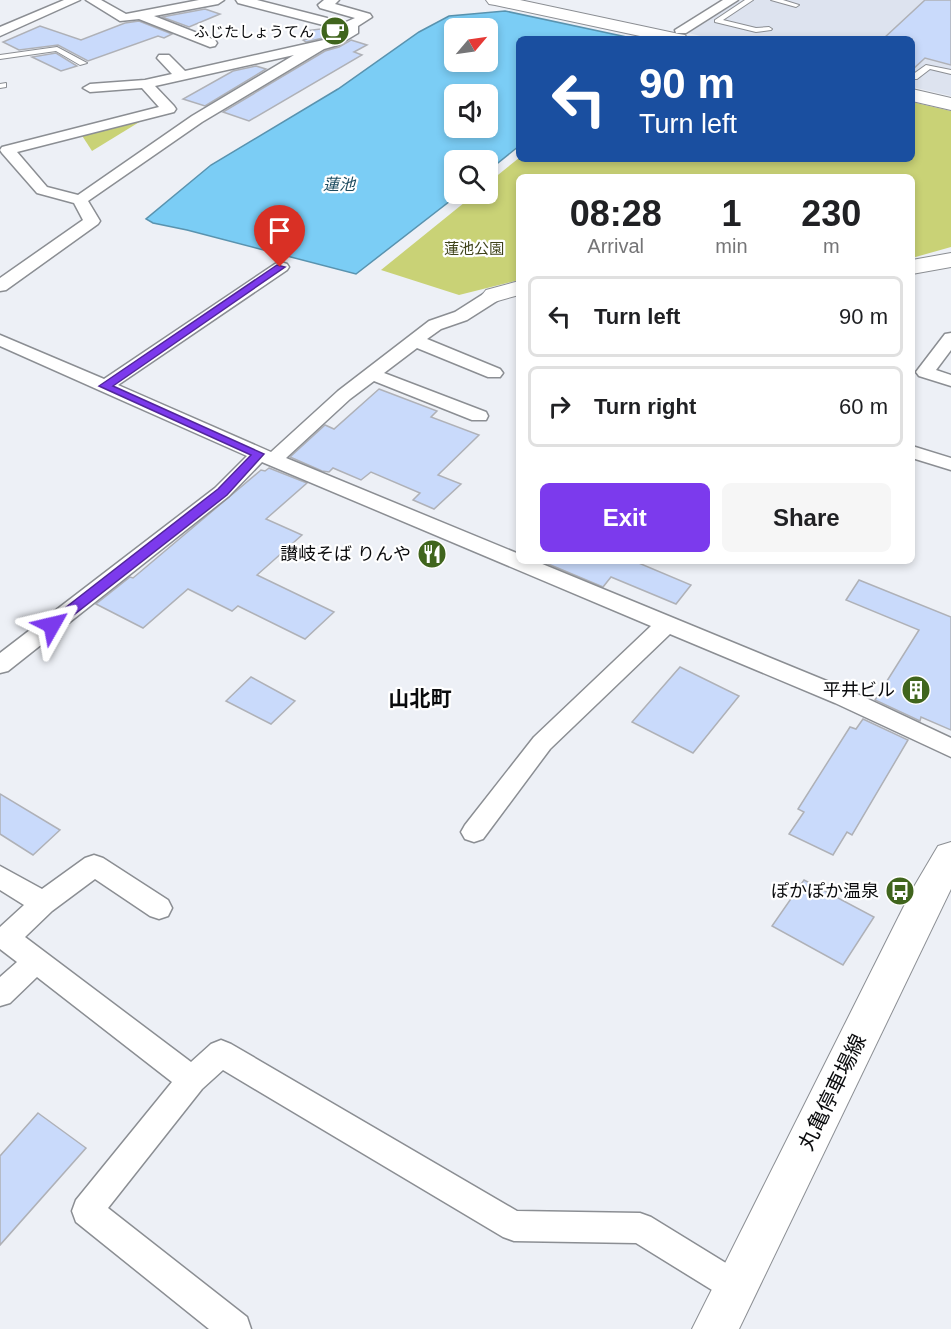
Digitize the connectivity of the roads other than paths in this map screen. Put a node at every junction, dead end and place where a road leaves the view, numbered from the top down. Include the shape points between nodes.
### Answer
1 (74, 0) edge
2 (92, 0) edge
3 (218, 0) edge
4 (242, 0) edge
5 (333, 0) edge
6 (495, 0) edge
7 (732, 0) edge
8 (750, 0) edge
9 (774, 0) edge
10 (796, 5) dead end
11 (141, 15) junction
12 (323, 21) dead end
13 (769, 29) dead end
14 (0, 32) edge
15 (680, 34) edge
16 (210, 43) dead end
17 (319, 46) junction
18 (0, 57) edge
19 (164, 58) dead end
20 (83, 63) dead end
21 (951, 72) edge
22 (182, 76) junction
23 (145, 84) junction
24 (915, 84) edge
25 (915, 87) edge
26 (90, 88) dead end
27 (951, 104) edge
28 (169, 109) junction
29 (197, 118) junction
30 (4, 148) edge
31 (80, 200) junction
32 (951, 260) edge
33 (915, 266) edge
34 (280, 267) dead end
35 (0, 286) edge
36 (516, 289) edge
37 (494, 295) joint
38 (951, 338) edge
39 (0, 340) edge
40 (416, 341) junction
41 (494, 373) dead end
42 (372, 374) junction
43 (951, 381) edge
44 (105, 386) junction
45 (479, 416) dead end
46 (915, 453) edge
47 (266, 457) junction
48 (951, 464) edge
49 (516, 561) edge
50 (523, 564) edge
51 (667, 624) junction
52 (0, 665) edge
53 (951, 748) edge
54 (474, 832) dead end
55 (951, 856) edge
56 (0, 877) edge
57 (43, 903) junction
58 (159, 908) dead end
59 (36, 961) junction
60 (0, 994) edge
61 (192, 1080) junction
62 (736, 1287) junction
63 (236, 1329) edge
64 (716, 1329) edge

1 - 14 street
2 - 11 street via 124,18
3 - 11 street
4 - 12 street
5 - 17 street via 324,5 366,17 351,25 353,30
6 - 15 street
7 - 15 street
8 - 13 lane via 717,21
9 - 10 lane
11 - 16 street
17 - 22 street
17 - 29 street
18 - 20 lane via 57,49
19 - 22 street
21 - 24 lane via 929,67
22 - 23 street
23 - 26 street
23 - 28 street
25 - 27 street
28 - 29 street
28 - 30 street
29 - 31 street
30 - 31 street via 42,190
31 - 35 street via 92,221
32 - 33 street
34 - 44 street
36 - 37 street
37 - 40 street via 461,316 435,325
38 - 43 street via 925,372
39 - 44 street
40 - 41 street
40 - 42 street
42 - 45 street via 456,399
42 - 47 street
44 - 47 street
46 - 48 street
47 - 49 street
47 - 52 street
50 - 51 street
51 - 53 street via 843,697
51 - 54 street via 542,743
55 - 62 street, 丸亀停車場線 via 925,901
56 - 57 street
57 - 58 street via 94,865
57 - 59 street via 6,938
59 - 60 street
59 - 61 street
61 - 62 street via 220,1053 514,1226 640,1228
61 - 63 street via 87,1211
62 - 64 street, 丸亀停車場線

